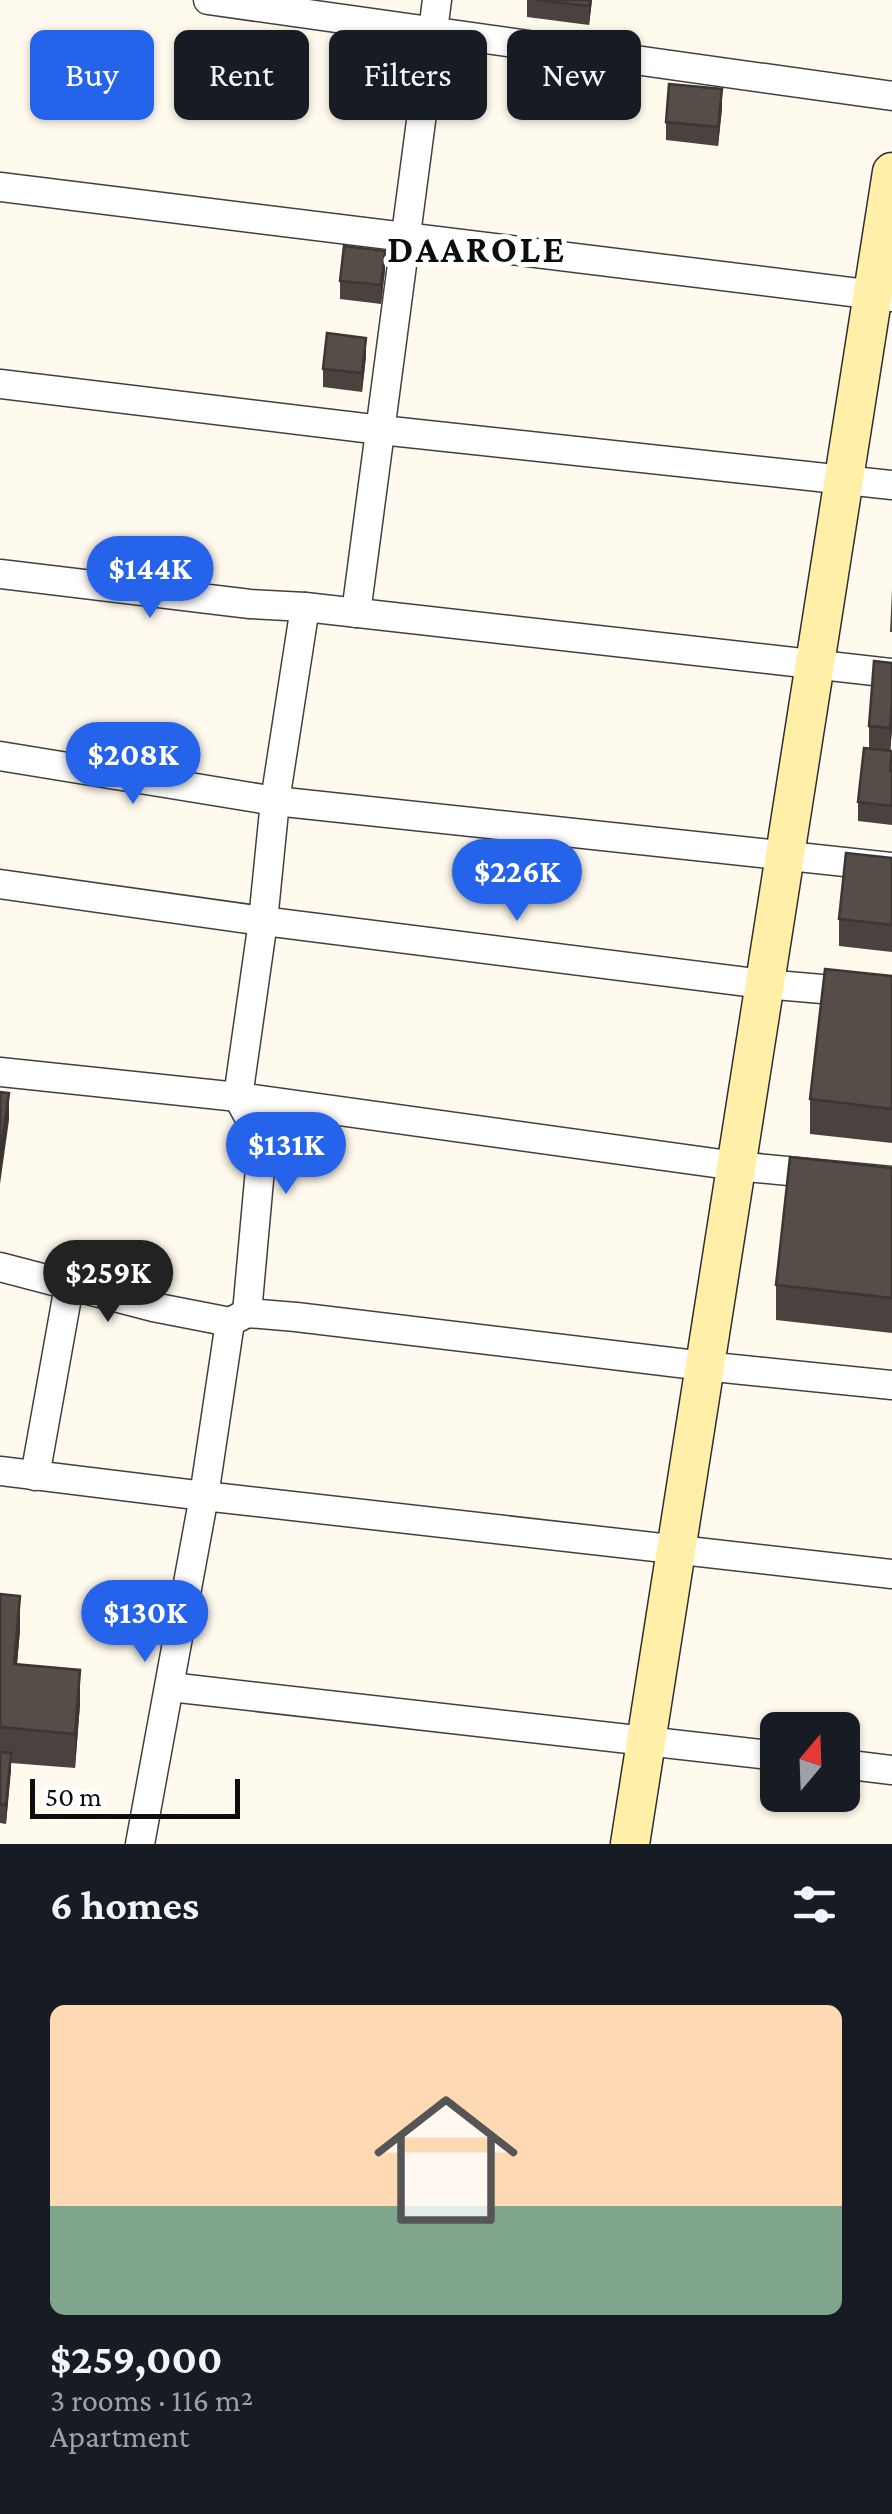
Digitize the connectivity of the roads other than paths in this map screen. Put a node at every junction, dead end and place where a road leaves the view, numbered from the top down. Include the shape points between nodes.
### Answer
1 (208, 0) edge
2 (437, 0) edge
3 (425, 30) edge
4 (432, 30) edge
5 (487, 39) edge
6 (892, 96) edge
7 (420, 120) edge
8 (892, 172) edge
9 (0, 187) edge
10 (404, 238) junction
11 (882, 296) edge
12 (0, 384) edge
13 (381, 430) junction
14 (844, 480) junction
15 (892, 485) edge
16 (0, 574) edge
17 (305, 608) junction
18 (356, 613) junction
19 (815, 664) junction
20 (892, 674) edge
21 (0, 756) edge
22 (275, 801) junction
23 (784, 857) junction
24 (892, 867) edge
25 (0, 884) edge
26 (263, 921) junction
27 (764, 984) junction
28 (892, 994) edge
29 (0, 1072) edge
30 (238, 1097) junction
31 (736, 1166) junction
32 (892, 1182) edge
33 (0, 1267) edge
34 (69, 1286) junction
35 (238, 1318) junction
36 (704, 1366) junction
37 (892, 1385) edge
38 (0, 1471) edge
39 (36, 1476) junction
40 (204, 1496) junction
41 (676, 1550) junction
42 (892, 1574) edge
43 (170, 1687) junction
44 (646, 1740) junction
45 (760, 1754) edge
46 (860, 1766) edge
47 (892, 1770) edge
48 (140, 1844) edge
49 (630, 1844) edge

1 - 3 street
2 - 4 street
5 - 6 street
7 - 10 street
8 - 11 street
9 - 10 street
10 - 11 street
10 - 13 street
11 - 14 street
12 - 13 street
13 - 14 street
13 - 18 street
14 - 15 street
14 - 19 street
16 - 17 street
17 - 18 street
17 - 22 street
18 - 19 street
19 - 20 street
19 - 23 street
21 - 22 street
22 - 23 street
22 - 26 street
23 - 24 street
23 - 27 street
25 - 26 street
26 - 27 street
26 - 30 street
27 - 28 street
27 - 31 street
29 - 30 street
30 - 31 street
30 - 35 street via 256,1130 261,1158
31 - 32 street
31 - 36 street
33 - 34 street
34 - 35 street via 154,1308
34 - 39 street
35 - 36 street via 296,1316
35 - 40 street
36 - 37 street
36 - 41 street
38 - 39 street
39 - 40 street
40 - 41 street
40 - 43 street
41 - 42 street
41 - 44 street
43 - 44 street
43 - 48 street
44 - 45 street
44 - 49 street
46 - 47 street

